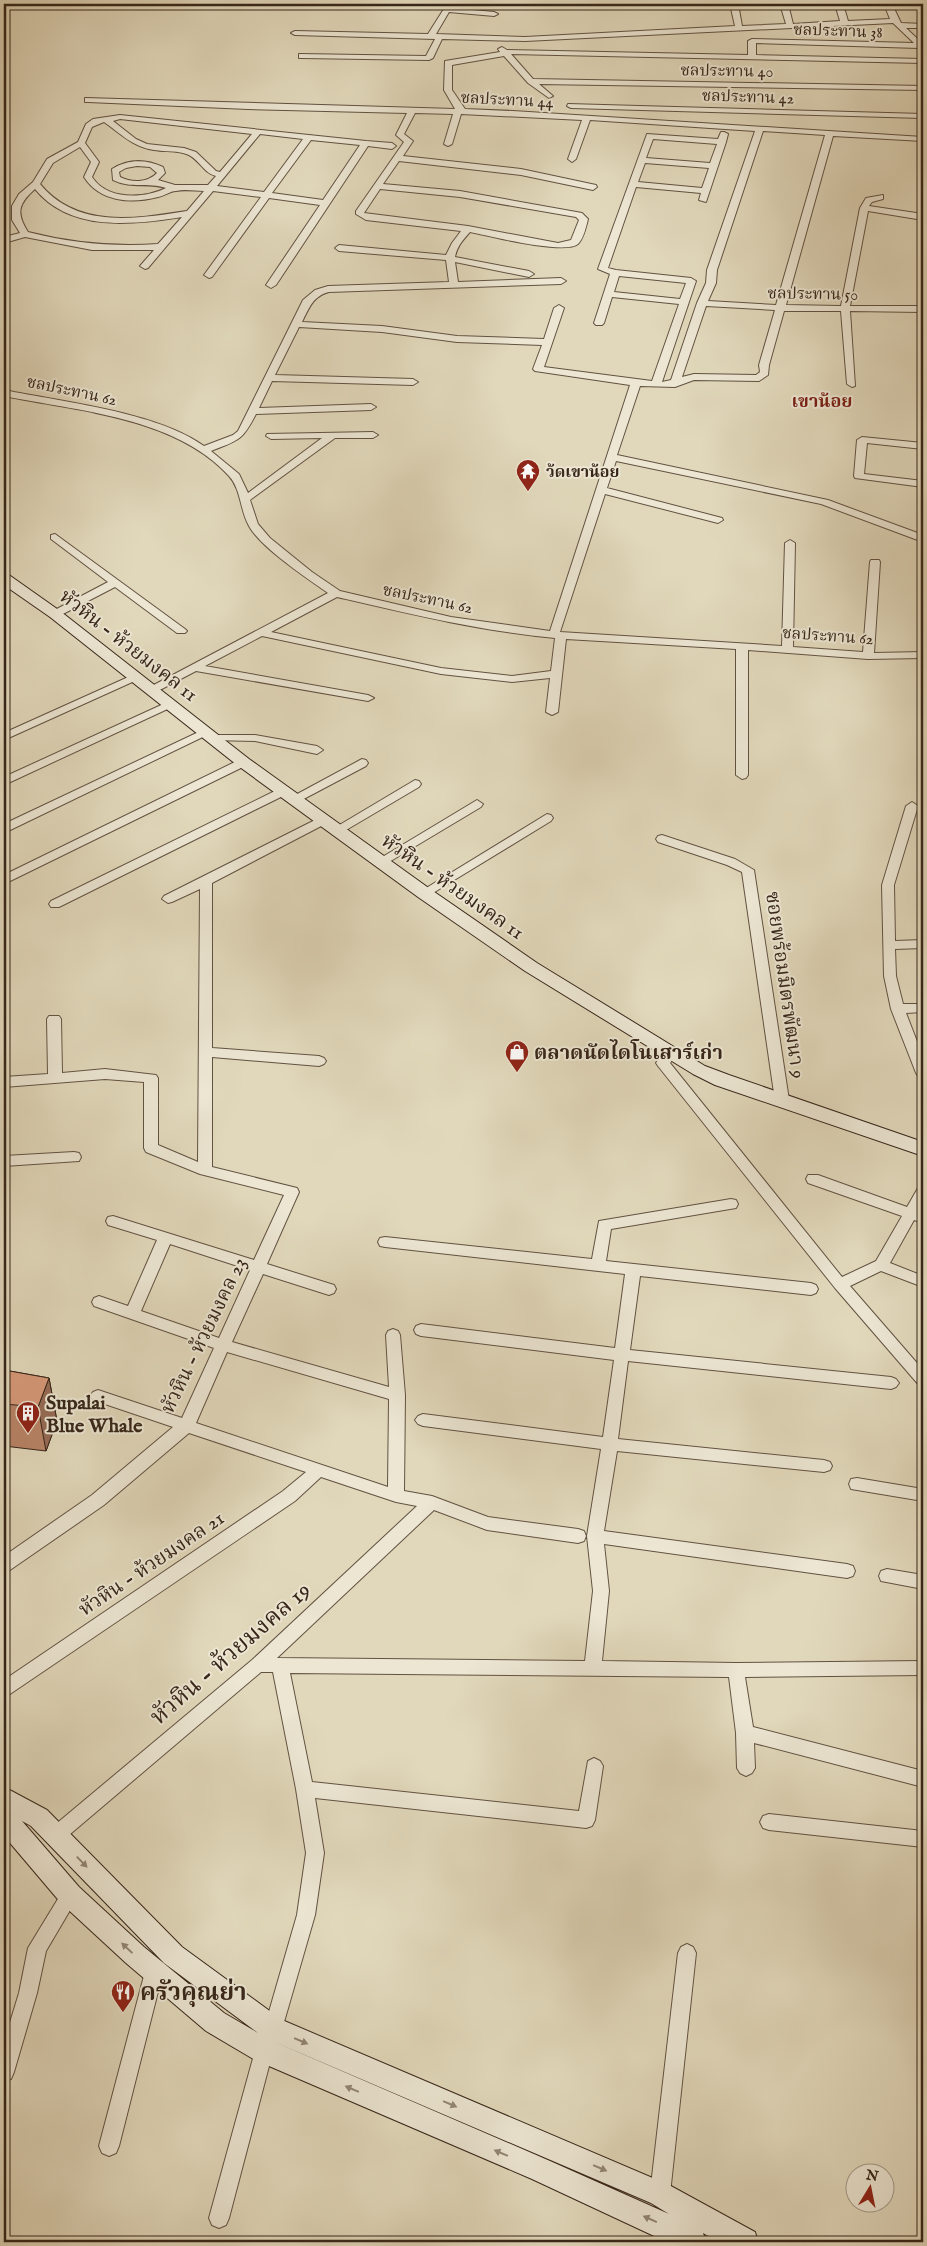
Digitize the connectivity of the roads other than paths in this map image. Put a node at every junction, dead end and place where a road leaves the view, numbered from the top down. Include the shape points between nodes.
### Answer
1 (499, 4) edge
2 (734, 4) edge
3 (784, 4) edge
4 (839, 4) edge
5 (888, 4) edge
6 (910, 4) edge
7 (923, 4) edge
8 (449, 7) edge
9 (897, 23) junction
10 (845, 24) junction
11 (790, 26) junction
12 (923, 26) edge
13 (739, 28) junction
14 (295, 33) dead end
15 (431, 36) junction
16 (440, 36) junction
17 (492, 38) junction
18 (802, 42) junction
19 (923, 47) edge
20 (506, 53) junction
21 (302, 56) dead end
22 (752, 56) junction
23 (805, 58) junction
24 (923, 61) edge
25 (531, 81) junction
26 (923, 88) edge
27 (549, 96) dead end
28 (88, 100) dead end
29 (571, 106) dead end
30 (412, 111) junction
31 (460, 111) junction
32 (923, 116) edge
33 (104, 119) junction
34 (586, 119) junction
35 (727, 127) junction
36 (760, 129) junction
37 (258, 132) junction
38 (830, 133) junction
39 (309, 137) junction
40 (923, 139) edge
41 (722, 142) junction
42 (81, 143) junction
43 (366, 143) junction
44 (448, 144) dead end
45 (392, 146) dead end
46 (396, 158) junction
47 (572, 160) dead end
48 (642, 160) junction
49 (714, 166) junction
50 (223, 175) junction
51 (152, 180) junction
52 (36, 184) junction
53 (633, 184) junction
54 (377, 186) junction
55 (593, 187) dead end
56 (174, 188) junction
57 (212, 188) junction
58 (268, 195) junction
59 (880, 197) dead end
60 (325, 203) junction
61 (864, 208) junction
62 (191, 213) junction
63 (923, 217) edge
64 (468, 229) junction
65 (25, 234) junction
66 (4, 240) edge
67 (161, 247) junction
68 (339, 248) dead end
69 (448, 258) junction
70 (145, 266) dead end
71 (615, 273) junction
72 (529, 274) dead end
73 (210, 275) dead end
74 (561, 281) dead end
75 (454, 284) junction
76 (271, 285) dead end
77 (608, 294) junction
78 (684, 302) junction
79 (702, 303) junction
80 (559, 308) dead end
81 (780, 308) junction
82 (845, 310) junction
83 (923, 310) edge
84 (599, 323) dead end
85 (296, 324) junction
86 (546, 342) junction
87 (270, 378) junction
88 (413, 382) dead end
89 (636, 383) junction
90 (656, 384) junction
91 (675, 384) junction
92 (852, 384) dead end
93 (4, 393) edge
94 (371, 407) dead end
95 (252, 411) junction
96 (333, 435) junction
97 (373, 435) dead end
98 (271, 436) dead end
99 (923, 446) edge
100 (203, 450) junction
101 (611, 457) junction
102 (923, 484) edge
103 (601, 490) junction
104 (244, 500) junction
105 (718, 520) dead end
106 (55, 536) dead end
107 (923, 538) edge
108 (790, 543) dead end
109 (875, 562) dead end
110 (4, 578) edge
111 (116, 582) junction
112 (336, 593) junction
113 (55, 614) junction
114 (181, 631) dead end
115 (262, 633) junction
116 (558, 636) junction
117 (742, 646) junction
118 (787, 648) junction
119 (923, 655) edge
120 (868, 656) junction
121 (196, 668) junction
122 (557, 674) junction
123 (135, 677) junction
124 (152, 690) junction
125 (368, 698) dead end
126 (170, 704) junction
127 (552, 712) dead end
128 (210, 735) junction
129 (4, 737) edge
130 (317, 750) dead end
131 (243, 762) junction
132 (362, 763) dead end
133 (742, 775) dead end
134 (4, 781) edge
135 (414, 784) dead end
136 (288, 795) junction
137 (477, 804) dead end
138 (912, 806) dead end
139 (547, 818) dead end
140 (330, 825) junction
141 (4, 828) edge
142 (662, 839) dead end
143 (380, 862) junction
144 (4, 880) edge
145 (206, 881) junction
146 (424, 893) junction
147 (168, 899) dead end
148 (55, 904) dead end
149 (923, 944) edge
150 (889, 945) junction
151 (923, 1008) edge
152 (898, 1009) junction
153 (54, 1019) dead end
154 (918, 1050) edge
155 (207, 1052) junction
156 (670, 1054) junction
157 (319, 1061) dead end
158 (923, 1073) edge
159 (55, 1077) junction
160 (4, 1082) edge
161 (782, 1100) junction
162 (923, 1149) edge
163 (74, 1157) dead end
164 (4, 1161) edge
165 (205, 1170) junction
166 (814, 1179) dead end
167 (923, 1192) edge
168 (731, 1204) dead end
169 (918, 1216) edge
170 (113, 1221) dead end
171 (165, 1239) junction
172 (385, 1242) dead end
173 (598, 1266) junction
174 (881, 1266) junction
175 (259, 1268) junction
176 (633, 1270) junction
177 (923, 1282) edge
178 (840, 1284) junction
179 (329, 1289) dead end
180 (810, 1289) dead end
181 (99, 1302) dead end
182 (132, 1312) junction
183 (421, 1330) dead end
184 (393, 1335) dead end
185 (223, 1345) junction
186 (622, 1355) junction
187 (923, 1380) edge
188 (891, 1383) dead end
189 (98, 1396) dead end
190 (397, 1396) junction
191 (423, 1420) dead end
192 (187, 1425) junction
193 (610, 1444) junction
194 (824, 1466) dead end
195 (319, 1470) junction
196 (857, 1484) dead end
197 (923, 1494) edge
198 (396, 1496) junction
199 (432, 1502) junction
200 (578, 1536) dead end
201 (595, 1536) junction
202 (4, 1565) edge
203 (847, 1571) dead end
204 (887, 1576) dead end
205 (923, 1582) edge
206 (258, 1665) junction
207 (280, 1666) junction
208 (593, 1667) junction
209 (923, 1668) edge
210 (736, 1670) junction
211 (4, 1689) edge
212 (744, 1733) junction
213 (594, 1766) dead end
214 (746, 1768) dead end
215 (923, 1779) edge
216 (305, 1789) junction
217 (4, 1798) edge
218 (4, 1809) edge
219 (769, 1822) dead end
220 (56, 1835) junction
221 (923, 1839) edge
222 (70, 1895) junction
223 (688, 1953) dead end
224 (154, 1972) junction
225 (268, 2040) junction
226 (4, 2072) edge
227 (109, 2146) dead end
228 (660, 2194) junction
229 (219, 2218) dead end
230 (693, 2242) edge
231 (746, 2242) edge

1 - 8 street via 492,18
2 - 13 street
3 - 11 street
4 - 10 street
5 - 9 street
6 - 7 street
8 - 15 street
9 - 10 street
9 - 12 street
9 - 19 street
10 - 11 street
11 - 13 street
13 - 17 street
14 - 15 street
15 - 16 street
16 - 17 street
16 - 21 street via 428,58
17 - 20 street
18 - 19 street, ชลประทาน 38
18 - 22 street, ชลประทาน 38 via 752,41
18 - 23 street
20 - 22 street
20 - 25 street
20 - 31 street via 448,63 448,90
22 - 23 street
23 - 24 street
25 - 26 street, ชลประทาน 40
25 - 27 street
28 - 30 street, ชลประทาน 44
29 - 32 street, ชลประทาน 42
30 - 31 street, ชลประทาน 44
30 - 46 street via 400,135 409,141
31 - 34 street, ชลประทาน 44
31 - 44 street
33 - 37 street via 120,117
33 - 42 street via 89,126
33 - 50 street via 133,141 190,151 204,159 213,173
34 - 35 street, ชลประทาน 44
34 - 47 street
35 - 36 street, ชลประทาน 44
35 - 41 street
36 - 38 street, ชลประทาน 44
36 - 79 street
37 - 39 street
37 - 50 street
38 - 40 street, ชลประทาน 44
38 - 81 street
39 - 43 street
39 - 58 street
41 - 48 street via 651,134
41 - 49 street
42 - 52 street via 50,161
42 - 56 street via 95,162 88,177 90,183 100,190 135,198
43 - 45 street
43 - 60 street
46 - 54 street
46 - 55 street via 512,171
48 - 49 street
48 - 53 street
49 - 53 street via 704,195
50 - 57 street
51 - 51 street via 128,183 116,178 115,171 130,164 152,165 161,173
51 - 56 street
52 - 62 street via 61,208 91,218 130,221
52 - 65 street via 16,206 16,220
53 - 71 street via 603,269
54 - 64 street via 360,211 366,218
54 - 64 street via 460,194 578,215 584,219 576,242 566,247
56 - 57 street
57 - 58 street
57 - 62 street
58 - 60 street
58 - 73 street
59 - 61 street via 868,200
60 - 76 street
61 - 63 street
61 - 82 street
62 - 67 street
64 - 69 street via 454,243
65 - 66 street
65 - 67 street via 98,248 130,250
67 - 70 street
68 - 69 street
69 - 72 street
69 - 75 street
71 - 77 street
71 - 78 street via 691,281
74 - 75 street
75 - 85 street via 328,289 308,300
77 - 78 street
77 - 84 street
78 - 90 street
79 - 81 street, ชลประทาน 50
79 - 91 street
80 - 86 street
81 - 82 street, ชลประทาน 50
81 - 91 street via 763,376 745,379 694,377
82 - 83 street, ชลประทาน 50
82 - 92 street
85 - 86 street via 382,329 457,339
85 - 87 street
86 - 89 street via 538,368
87 - 88 street
87 - 95 street
89 - 90 street
89 - 101 street
90 - 91 street
93 - 100 street, ชลประทาน 62 via 160,427 184,436
94 - 95 street
95 - 100 street via 237,437
96 - 97 street
96 - 98 street
96 - 104 street
99 - 102 street via 862,440 859,476
100 - 104 street, ชลประทาน 62 via 235,476
101 - 103 street
101 - 107 street via 824,502
103 - 105 street
103 - 116 street
104 - 112 street, ชลประทาน 62 via 253,525 266,540
106 - 111 street
108 - 118 street
109 - 120 street
110 - 113 street, หัวหิน - ห้วยมงคล 11
111 - 113 street
111 - 114 street
112 - 115 street
112 - 116 street, ชลประทาน 62 via 451,620
113 - 123 street, หัวหิน - ห้วยมงคล 11
115 - 121 street
115 - 122 street via 442,671 512,679
116 - 117 street, ชลประทาน 62
116 - 122 street
117 - 118 street, ชลประทาน 62
117 - 133 street
118 - 120 street, ชลประทาน 62
119 - 120 street, ชลประทาน 62
121 - 124 street
121 - 125 street
122 - 127 street
123 - 124 street, หัวหิน - ห้วยมงคล 11
123 - 129 street
124 - 126 street, หัวหิน - ห้วยมงคล 11
126 - 128 street, หัวหิน - ห้วยมงคล 11
126 - 134 street
128 - 130 street via 255,738
128 - 131 street, หัวหิน - ห้วยมงคล 11
128 - 141 street
131 - 136 street, หัวหิน - ห้วยมงคล 11
131 - 144 street
132 - 136 street
135 - 140 street
136 - 140 street, หัวหิน - ห้วยมงคล 11
136 - 148 street
137 - 143 street
138 - 150 street via 888,885
139 - 146 street
140 - 143 street, หัวหิน - ห้วยมงคล 11
140 - 145 street
142 - 161 street, ซอยพร้อมมิตรพัฒนา 9 via 748,870
143 - 146 street, หัวหิน - ห้วยมงคล 11
145 - 147 street
145 - 155 street
146 - 156 street, หัวหิน - ห้วยมงคล 11 via 532,967
149 - 150 street
150 - 152 street via 890,976
151 - 152 street
152 - 154 street
153 - 159 street
154 - 158 street
155 - 157 street
155 - 165 street
156 - 161 street, หัวหิน - ห้วยมงคล 11 via 722,1080
156 - 178 street via 663,1062
159 - 160 street
159 - 165 street via 105,1074 151,1078 151,1148
161 - 162 street, หัวหิน - ห้วยมงคล 11
163 - 164 street
165 - 175 street, หัวหิน - ห้วยมงคล 23 via 292,1192
166 - 169 street
167 - 169 street
168 - 173 street via 604,1225
169 - 174 street
170 - 171 street
171 - 175 street
171 - 182 street
172 - 173 street
173 - 176 street
174 - 177 street
174 - 178 street
175 - 179 street
175 - 185 street, หัวหิน - ห้วยมงคล 23
176 - 180 street
176 - 186 street
178 - 187 street
181 - 182 street
182 - 185 street
183 - 186 street
184 - 190 street
185 - 190 street
185 - 192 street, หัวหิน - ห้วยมงคล 23
186 - 188 street
186 - 193 street
189 - 192 street
190 - 198 street
191 - 193 street
192 - 195 street
192 - 202 street, หัวหิน - ห้วยมงคล 23 via 98,1500
193 - 194 street
193 - 201 street
195 - 198 street
195 - 211 street, หัวหิน - ห้วยมงคล 21 via 289,1496
196 - 197 street
198 - 199 street
199 - 200 street via 486,1523
199 - 206 street, หัวหิน - ห้วยมงคล 19
201 - 203 street
201 - 208 street via 601,1591
204 - 205 street
206 - 207 street
206 - 220 street, หัวหิน - ห้วยมงคล 19
207 - 208 street
207 - 216 street
208 - 210 street
209 - 210 street
210 - 212 street
212 - 214 street
212 - 215 street
213 - 216 street via 586,1820
216 - 225 street via 315,1854 306,1916
217 - 220 street via 39,1818
218 - 222 street via 14,1829
219 - 221 street
220 -> 225 street via 173,1955
224 -> 222 street
222 - 226 street via 37,1948 28,1993
223 - 228 street
224 - 225 street via 215,2022
224 - 227 street
225 -> 228 street
225 - 229 street
230 -> 225 street
228 - 231 street

